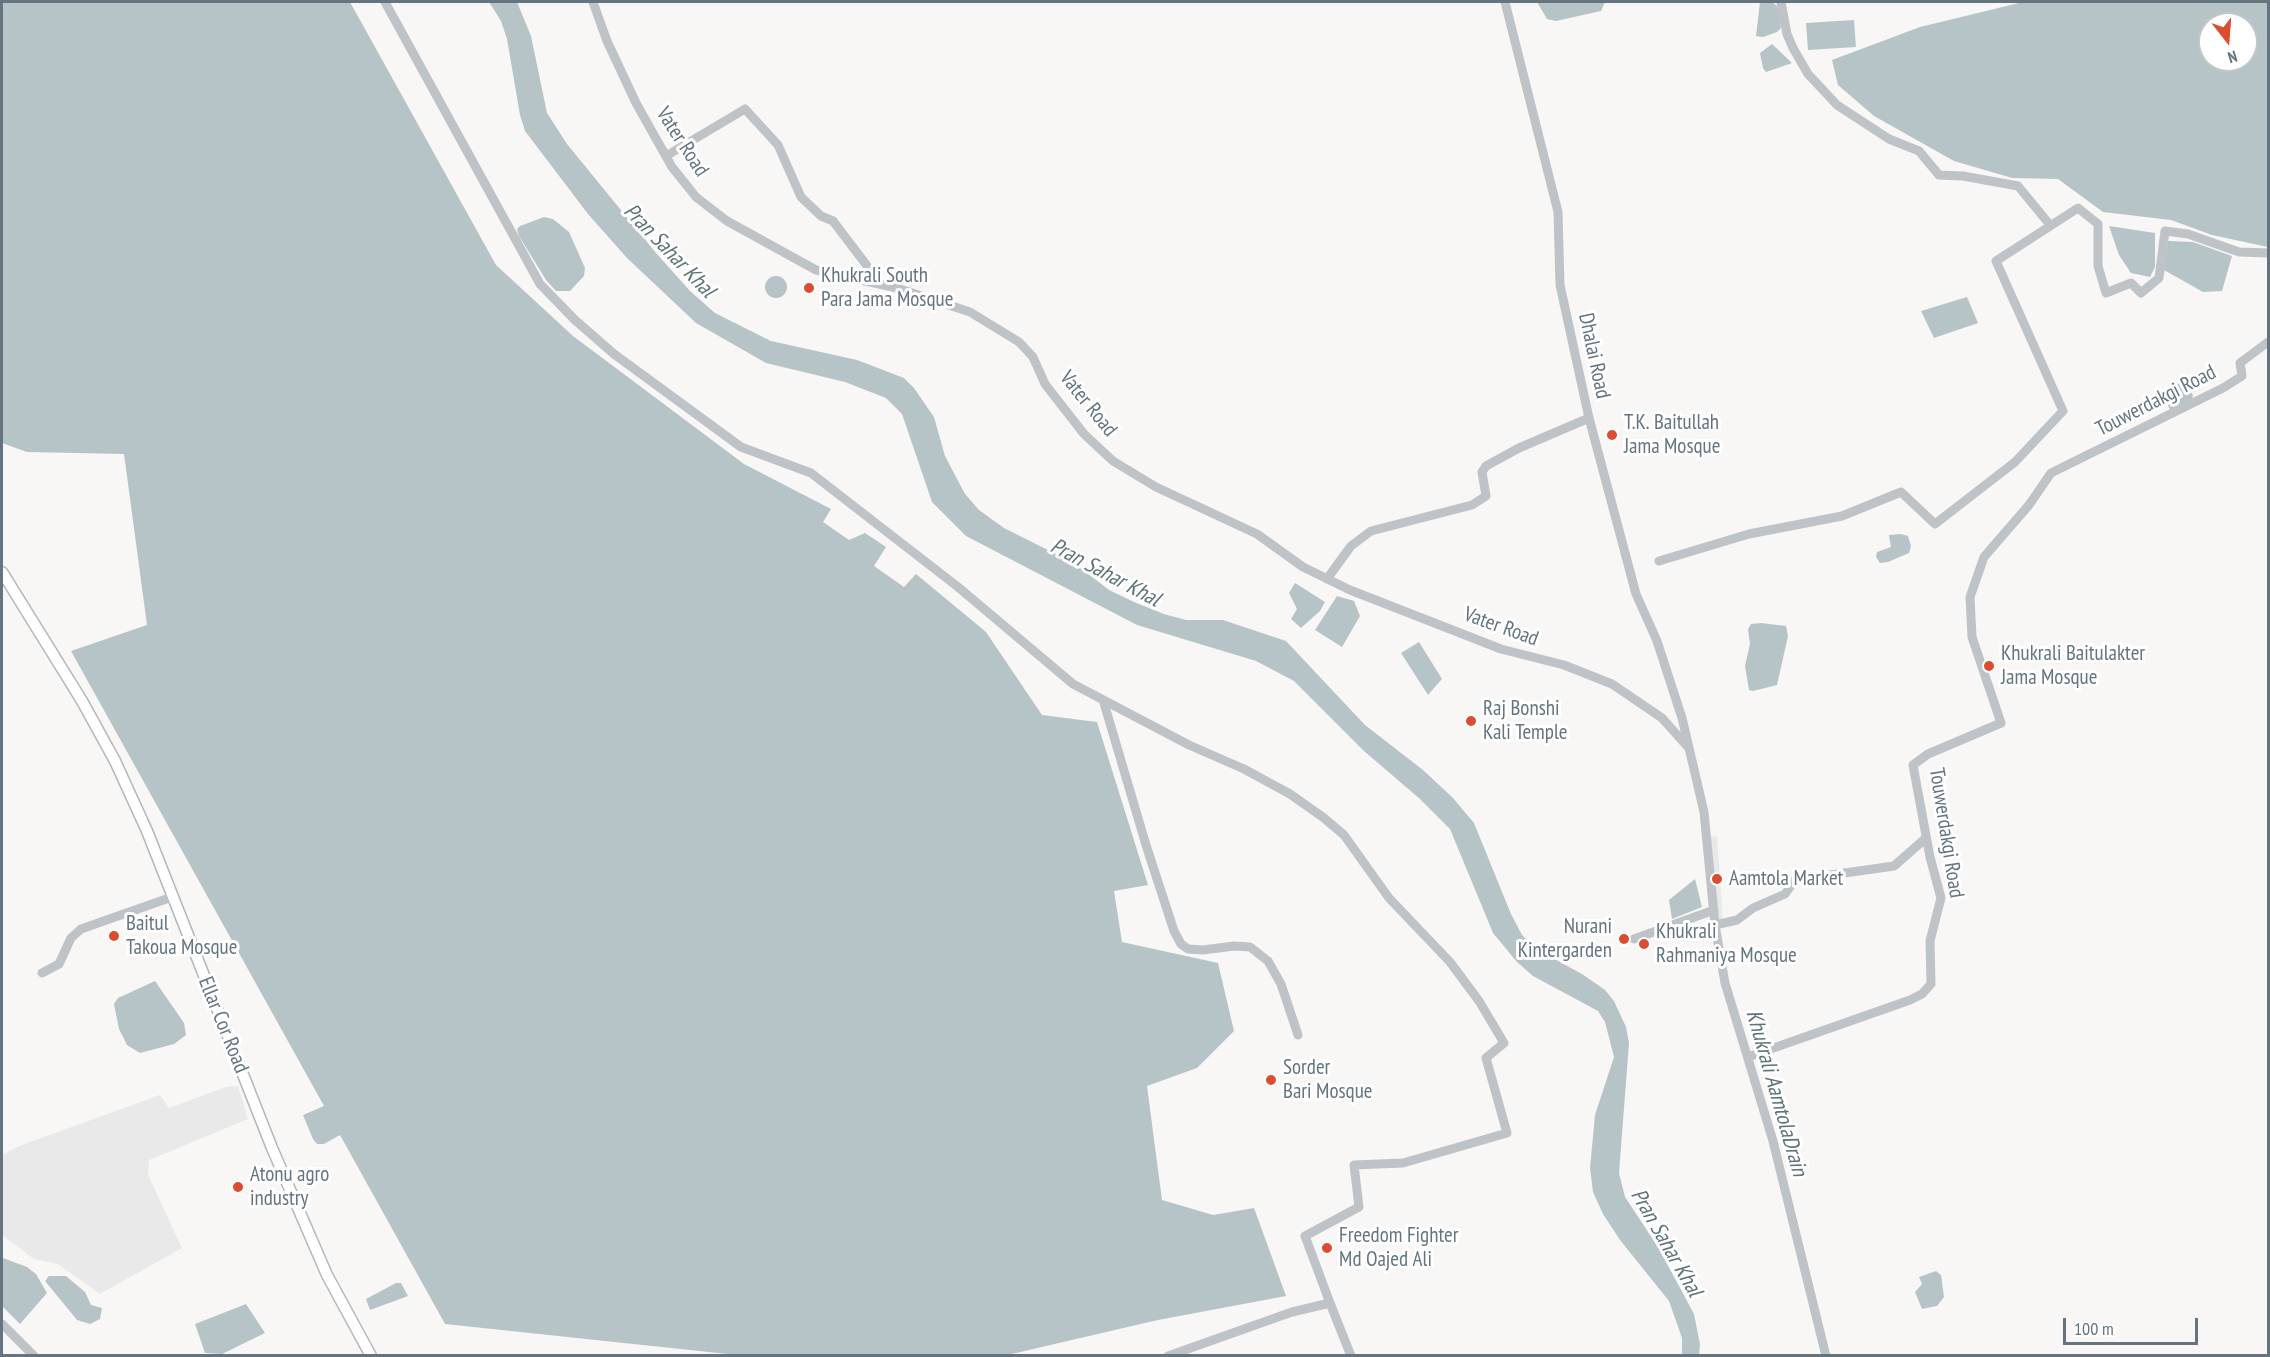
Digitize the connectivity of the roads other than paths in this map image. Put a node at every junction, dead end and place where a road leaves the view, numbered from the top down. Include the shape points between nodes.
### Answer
1 (386, 2) edge
2 (593, 2) edge
3 (1505, 2) edge
4 (1781, 2) edge
5 (666, 156) junction
6 (2050, 225) junction
7 (2268, 253) edge
8 (877, 284) junction
9 (2268, 342) edge
10 (1589, 418) junction
11 (1659, 561) dead end
12 (3, 577) edge
13 (1327, 579) junction
14 (1104, 703) junction
15 (1687, 746) junction
16 (1926, 838) junction
17 (172, 897) junction
18 (1714, 910) junction
19 (1715, 925) junction
20 (1634, 939) dead end
21 (42, 973) dead end
22 (1298, 1035) dead end
23 (1748, 1057) junction
24 (1330, 1303) junction
25 (2, 1324) edge
26 (34, 1356) edge
27 (371, 1356) edge
28 (1168, 1356) edge
29 (1352, 1356) edge
30 (1826, 1356) edge

1 - 14 street via 540,284 574,320 741,447 811,473 958,587 1073,684
2 - 5 street, Vater Road via 612,51
3 - 10 street, Dhalai Road via 1558,212 1560,285
4 - 6 street via 1793,48 1808,74 1837,105 1889,139 1919,151 1939,175 2018,186
5 - 8 street, Vater Road via 696,196 727,221 816,270
5 - 8 street via 745,109 778,145 801,197 821,216 833,221
6 - 7 street, Touwerdakgi Road via 2079,208 2098,224 2098,266 2106,293 2132,283 2141,293 2159,278 2165,231 2188,234 2239,252
6 - 11 street, Touwerdakgi Road via 1996,261 2063,411 2015,462 1935,524 1901,492 1842,516 1749,534
8 - 13 street, Vater Road via 970,312 1001,329 1033,357 1045,384 1084,434 1113,461 1156,487 1257,534 1283,555
9 - 16 street, Touwerdakgi Road via 2240,363 2242,376 2223,388 2051,473 2030,506 1984,557 1970,597 1972,637 2001,723 1928,754 1913,765
10 - 13 street via 1486,466 1482,472 1486,496 1472,505 1371,531 1351,546
10 - 15 street, Dhalai Road via 1636,594 1657,641
12 - 17 main road, Ellar Cor Road via 115,760
13 - 15 street, Vater Road via 1501,649 1564,665 1612,684 1662,718
14 - 22 street via 1146,845 1181,944 1203,950 1250,948 1268,961 1281,984
14 - 24 street via 1290,794 1344,835 1389,898 1450,962 1479,1000 1504,1043 1486,1058 1507,1133 1403,1163 1354,1165 1359,1207 1305,1236
15 - 18 street, Dhalai Road via 1704,812
16 - 19 street via 1894,866 1795,880 1785,894 1737,920
16 - 23 street, Touwerdakgi Road via 1941,898 1930,941 1931,984 1927,989 1875,1014
17 - 21 street via 81,929 71,938 59,964
17 - 27 main road, Ellar Cor Road via 276,1159 327,1275
18 - 19 street, Dhalai Road
18 - 20 street
19 - 23 street, Dhalai Road via 1725,983
23 - 30 street, Dhalai Road
24 - 28 street via 1292,1312
24 - 29 street
25 - 26 street

